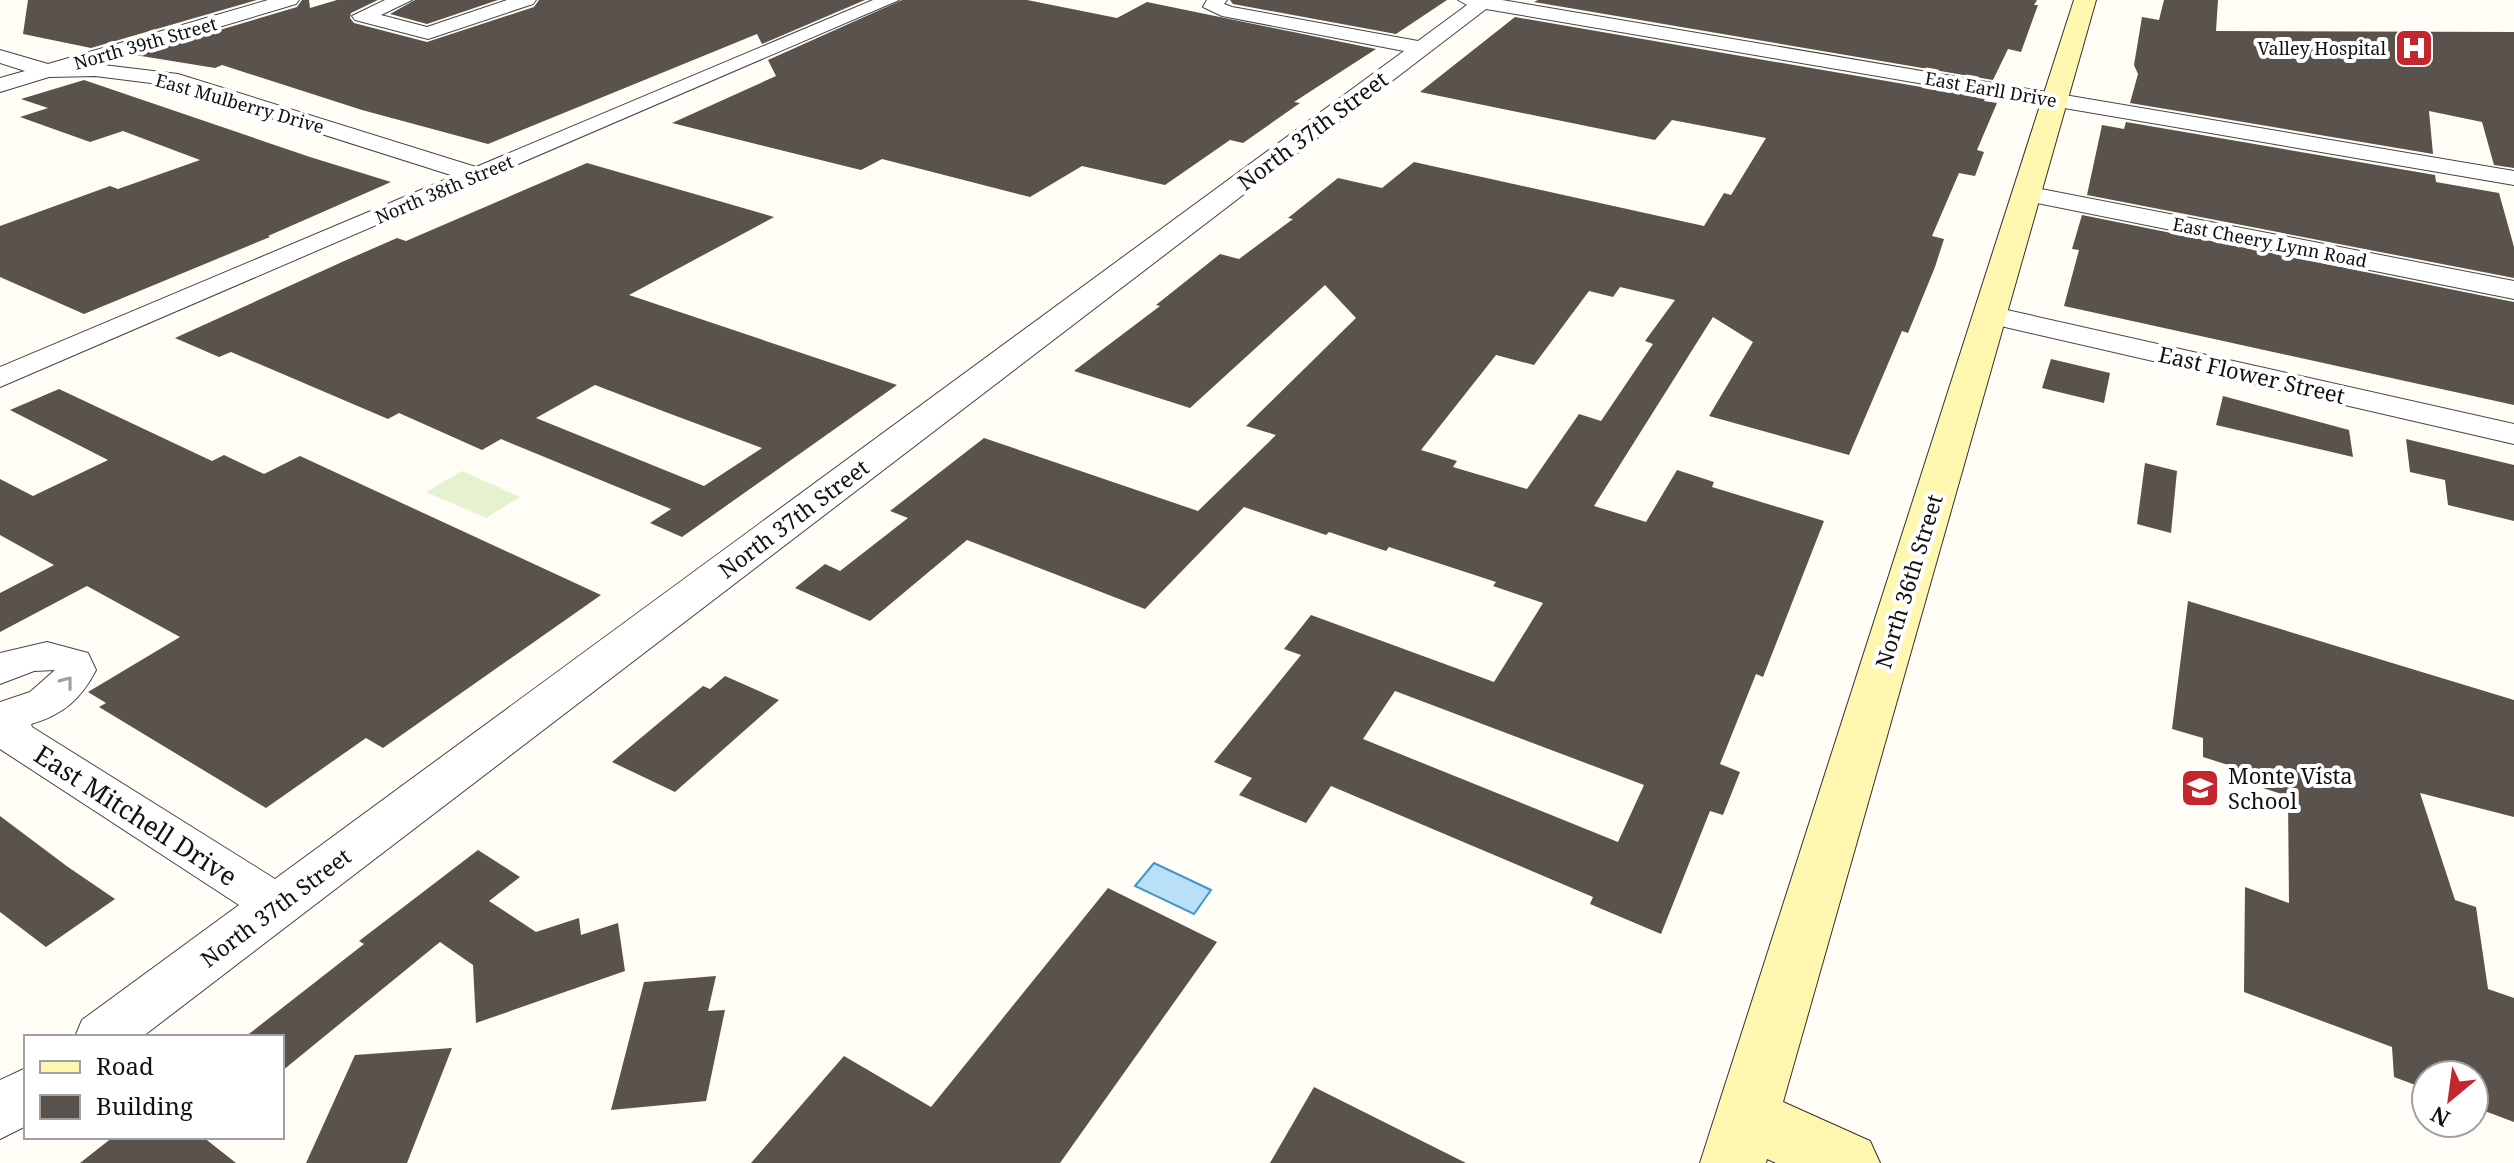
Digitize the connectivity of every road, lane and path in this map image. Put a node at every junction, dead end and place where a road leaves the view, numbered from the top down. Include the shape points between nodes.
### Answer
1 (289, 0) edge
2 (402, 0) edge
3 (526, 0) edge
4 (889, 0) edge
5 (2085, 0) edge
6 (1479, 1) edge
7 (1215, 3) edge
8 (1422, 48) junction
9 (0, 56) edge
10 (47, 71) junction
11 (0, 85) edge
12 (2055, 100) junction
13 (476, 175) junction
14 (2514, 178) edge
15 (2026, 194) junction
16 (2514, 290) edge
17 (1989, 315) junction
18 (0, 353) edge
19 (30, 365) junction
20 (0, 378) edge
21 (2514, 434) edge
22 (0, 670) edge
23 (3, 716) edge
24 (277, 905) junction
25 (104, 1035) edge
26 (24, 1095) edge
27 (0, 1113) edge
28 (1739, 1140) edge
29 (1847, 1163) edge

1 - 10 street, North 39th Street
2 - 3 street via 362,16 428,33
4 - 13 street, North 38th Street
5 - 12 main road, North 36th Street
6 - 8 street, North 37th Street
6 - 12 street, East Earll Drive
7 - 8 street
8 - 24 street, North 37th Street
9 - 10 street, East Mulberry Drive
10 - 11 street, North 39th Street
10 - 13 street, East Mulberry Drive via 95,70 170,79
12 - 14 street, East Earll Drive
12 - 15 main road, North 36th Street
13 - 19 street, North 38th Street
15 - 16 street, East Cheery Lynn Road
15 - 17 main road, North 36th Street
17 - 21 street, East Flower Street
17 - 28 main road, North 36th Street
18 - 19 street
19 - 20 street, North 38th Street
23 -> 22 street, East Mitchell Drive via 49,700 76,670 74,663 55,655 24,659
23 - 24 street, East Mitchell Drive via 13,736
24 - 25 street, North 37th Street
26 - 27 street
28 - 29 main road

